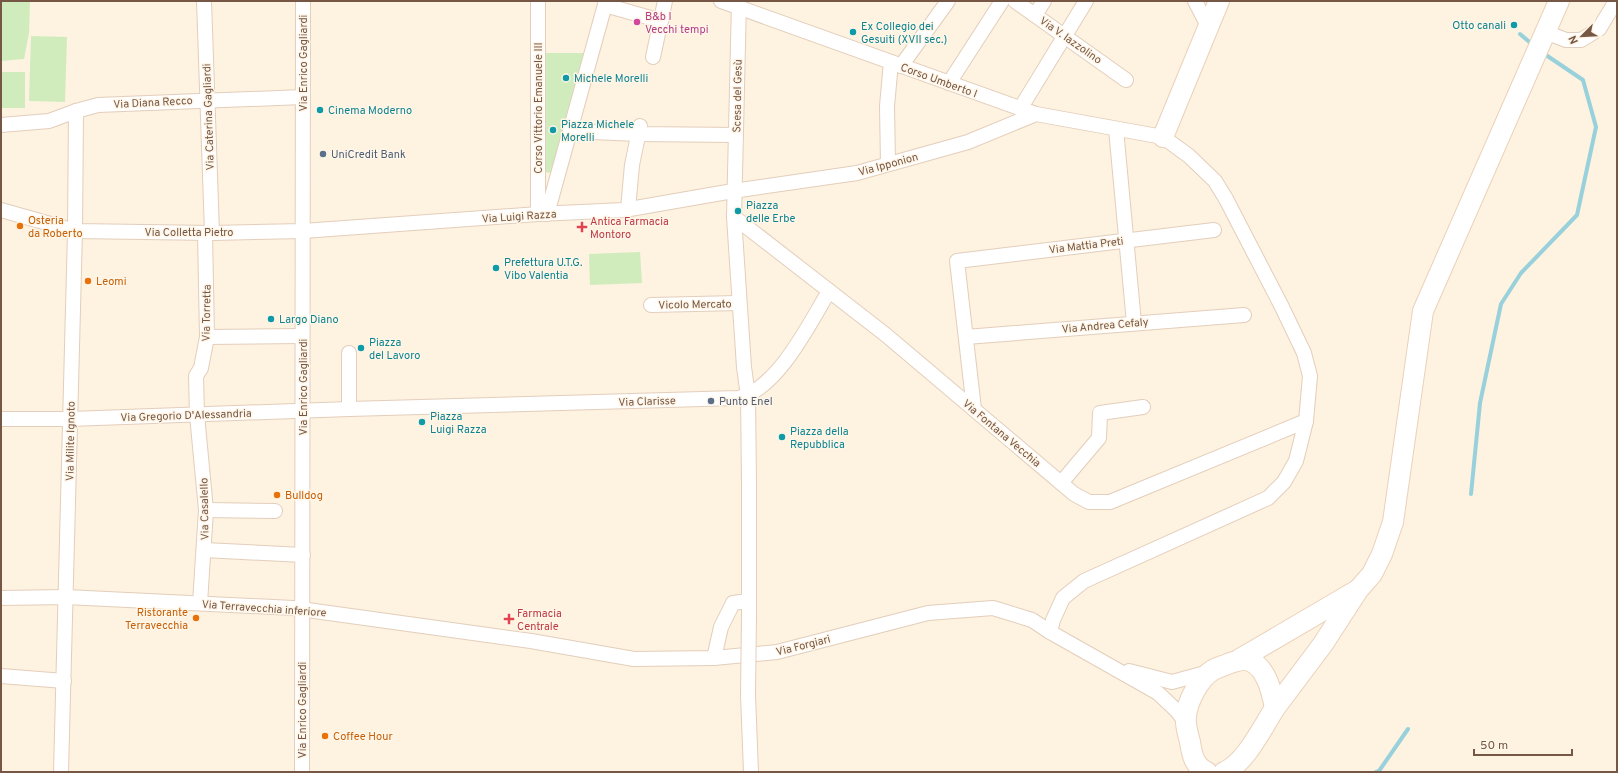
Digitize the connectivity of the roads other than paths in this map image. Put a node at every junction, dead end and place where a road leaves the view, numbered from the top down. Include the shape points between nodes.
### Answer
1 (204, 1) edge
2 (303, 1) edge
3 (538, 1) edge
4 (665, 1) edge
5 (721, 1) edge
6 (948, 1) edge
7 (1002, 1) edge
8 (1015, 1) edge
9 (1044, 1) edge
10 (1086, 1) edge
11 (1195, 1) edge
12 (1219, 1) edge
13 (1559, 1) edge
14 (1616, 1) edge
15 (606, 3) edge
16 (739, 4) edge
17 (1035, 15) junction
18 (661, 21) junction
19 (1208, 26) junction
20 (1545, 32) junction
21 (1065, 35) junction
22 (653, 57) dead end
23 (896, 64) junction
24 (1126, 80) dead end
25 (949, 83) junction
26 (302, 97) junction
27 (208, 100) junction
28 (1020, 109) junction
29 (76, 111) junction
30 (1036, 114) junction
31 (1, 125) edge
32 (1116, 129) junction
33 (639, 130) junction
34 (570, 131) junction
35 (736, 135) junction
36 (1163, 137) junction
37 (888, 164) junction
38 (733, 191) junction
39 (628, 209) junction
40 (1, 210) edge
41 (543, 214) junction
42 (734, 217) junction
43 (1214, 230) dead end
44 (75, 231) junction
45 (303, 231) junction
46 (209, 233) junction
47 (1126, 240) junction
48 (829, 291) junction
49 (739, 303) junction
50 (651, 305) dead end
51 (1244, 314) dead end
52 (1134, 323) junction
53 (302, 336) junction
54 (966, 336) junction
55 (207, 337) junction
56 (349, 353) dead end
57 (748, 396) junction
58 (1143, 407) dead end
59 (349, 409) junction
60 (974, 409) junction
61 (302, 411) junction
62 (197, 415) junction
63 (1, 418) edge
64 (70, 419) junction
65 (1306, 421) junction
66 (1061, 483) junction
67 (206, 510) junction
68 (275, 511) dead end
69 (204, 550) junction
70 (303, 555) junction
71 (1358, 590) junction
72 (1, 598) edge
73 (66, 598) junction
74 (748, 601) junction
75 (200, 603) junction
76 (302, 609) junction
77 (1050, 632) junction
78 (549, 644) joint
79 (714, 658) junction
80 (1240, 660) junction
81 (1110, 667) junction
82 (1212, 671) junction
83 (1, 676) edge
84 (64, 681) junction
85 (1275, 708) junction
86 (1187, 724) junction
87 (1193, 764) edge
88 (1238, 766) edge
89 (61, 772) edge
90 (302, 772) edge
91 (751, 772) edge
92 (1207, 772) edge
93 (1224, 772) edge

1 - 27 street, Via Caterina Gagliardi
2 - 26 street, Via Enrico Gagliardi
3 - 41 street, Corso Vittorio Emanuele III
4 - 18 street
5 - 16 street, Corso Umberto I
6 - 23 street
7 - 25 street
8 - 17 street, Via V. Iazzolino
9 - 17 street
10 - 21 street
11 - 19 street
12 - 19 street
13 - 20 street
14 - 20 street via 1599,29 1581,40 1566,40
15 - 18 street
15 - 34 street
16 - 23 street, Corso Umberto I
16 - 35 street, Scesa del Gesù
17 - 21 street, Via V. Iazzolino
18 - 22 street
19 - 36 street
20 - 71 street via 1423,311 1392,522 1382,554 1372,574
21 - 24 street, Via V. Iazzolino
21 - 28 street
23 - 25 street, Corso Umberto I
23 - 37 street via 888,106
25 - 28 street, Corso Umberto I
26 - 27 street, Via Diana Recco
26 - 45 street, Via Enrico Gagliardi
27 - 29 street, Via Diana Recco via 98,105
27 - 46 street, Via Caterina Gagliardi
28 - 30 street, Corso Umberto I
29 - 31 street, Via Diana Recco via 48,121
29 - 44 street, Via Milite Ignoto
30 - 32 street, Corso Umberto I
30 - 37 street, Via Ipponion via 968,142
32 - 36 street, Corso Umberto I
32 - 47 street
33 - 34 street
33 - 35 street
33 - 39 street via 632,165
34 - 41 street
35 - 38 street, Scesa del Gesù
36 - 65 street via 1189,156 1215,181 1282,307 1304,353 1310,376
37 - 38 street, Via Ipponion via 857,173
38 - 39 street, Via Luigi Razza
38 - 42 street, Scesa del Gesù
39 - 41 street, Via Luigi Razza
40 - 44 street, Via Colletta Pietro
41 - 45 street, Via Luigi Razza
42 - 48 street, Via Fontana Vecchia
42 - 49 street, Scesa del Gesù
43 - 47 street, Via Mattia Preti
44 - 46 street, Via Colletta Pietro
44 - 64 street, Via Milite Ignoto
45 - 46 street, Via Colletta Pietro
45 - 53 street, Via Enrico Gagliardi
46 - 55 street, Via Torretta
47 - 52 street
47 - 54 street, Via Mattia Preti via 957,261
48 - 57 street via 796,346 770,380
48 - 60 street, Via Fontana Vecchia
49 - 50 street, Vicolo Mercato
49 - 57 street, Scesa del Gesù
51 - 52 street, Via Andrea Cefaly
52 - 54 street, Via Andrea Cefaly
53 - 55 street
53 - 61 street, Via Enrico Gagliardi
54 - 60 street
55 - 62 street, Via Torretta via 201,368 196,376
56 - 59 street
57 - 59 street, Via Clarisse
57 - 74 street, Scesa del Gesù
58 - 66 street via 1100,413 1099,438
59 - 61 street, Via Gregorio D'Alessandria
60 - 66 street, Via Fontana Vecchia
61 - 62 street, Via Gregorio D'Alessandria
61 - 70 street, Via Enrico Gagliardi
62 - 64 street, Via Gregorio D'Alessandria
62 - 67 street, Via Casalello
63 - 64 street, Via Gregorio D'Alessandria
64 - 73 street, Via Milite Ignoto
65 - 66 street, Via Fontana Vecchia via 1110,502 1089,502
65 - 77 street via 1296,461 1284,482 1268,498 1084,582 1063,598
67 - 68 street
67 - 69 street, Via Casalello
69 - 70 street
69 - 75 street, Via Casalello
70 - 76 street, Via Enrico Gagliardi
71 - 80 street
71 - 85 street via 1323,644
72 - 73 street, Via Terravecchia inferiore
73 - 75 street, Via Terravecchia inferiore
73 - 84 street, Via Milite Ignoto
74 - 79 street via 733,603 721,627
74 - 91 street, Scesa del Gesù, bridge
75 - 76 street, Via Terravecchia inferiore
76 - 78 street, Via Terravecchia inferiore
76 - 90 street, Via Enrico Gagliardi
77 - 79 street, Via Forgiari via 1032,620 994,608 972,609 928,613 778,652
77 - 81 street, Via Forgiari
78 - 79 street, Via Forgiari via 634,659
80 - 82 street
80 - 85 street via 1251,661 1261,669 1272,693
81 - 82 street via 1172,682
81 - 86 street via 1158,693
82 - 86 street via 1194,694 1186,718
83 - 84 street
84 - 89 street, Via Milite Ignoto
85 - 88 street
86 - 87 street
87 - 92 street
88 - 93 street

